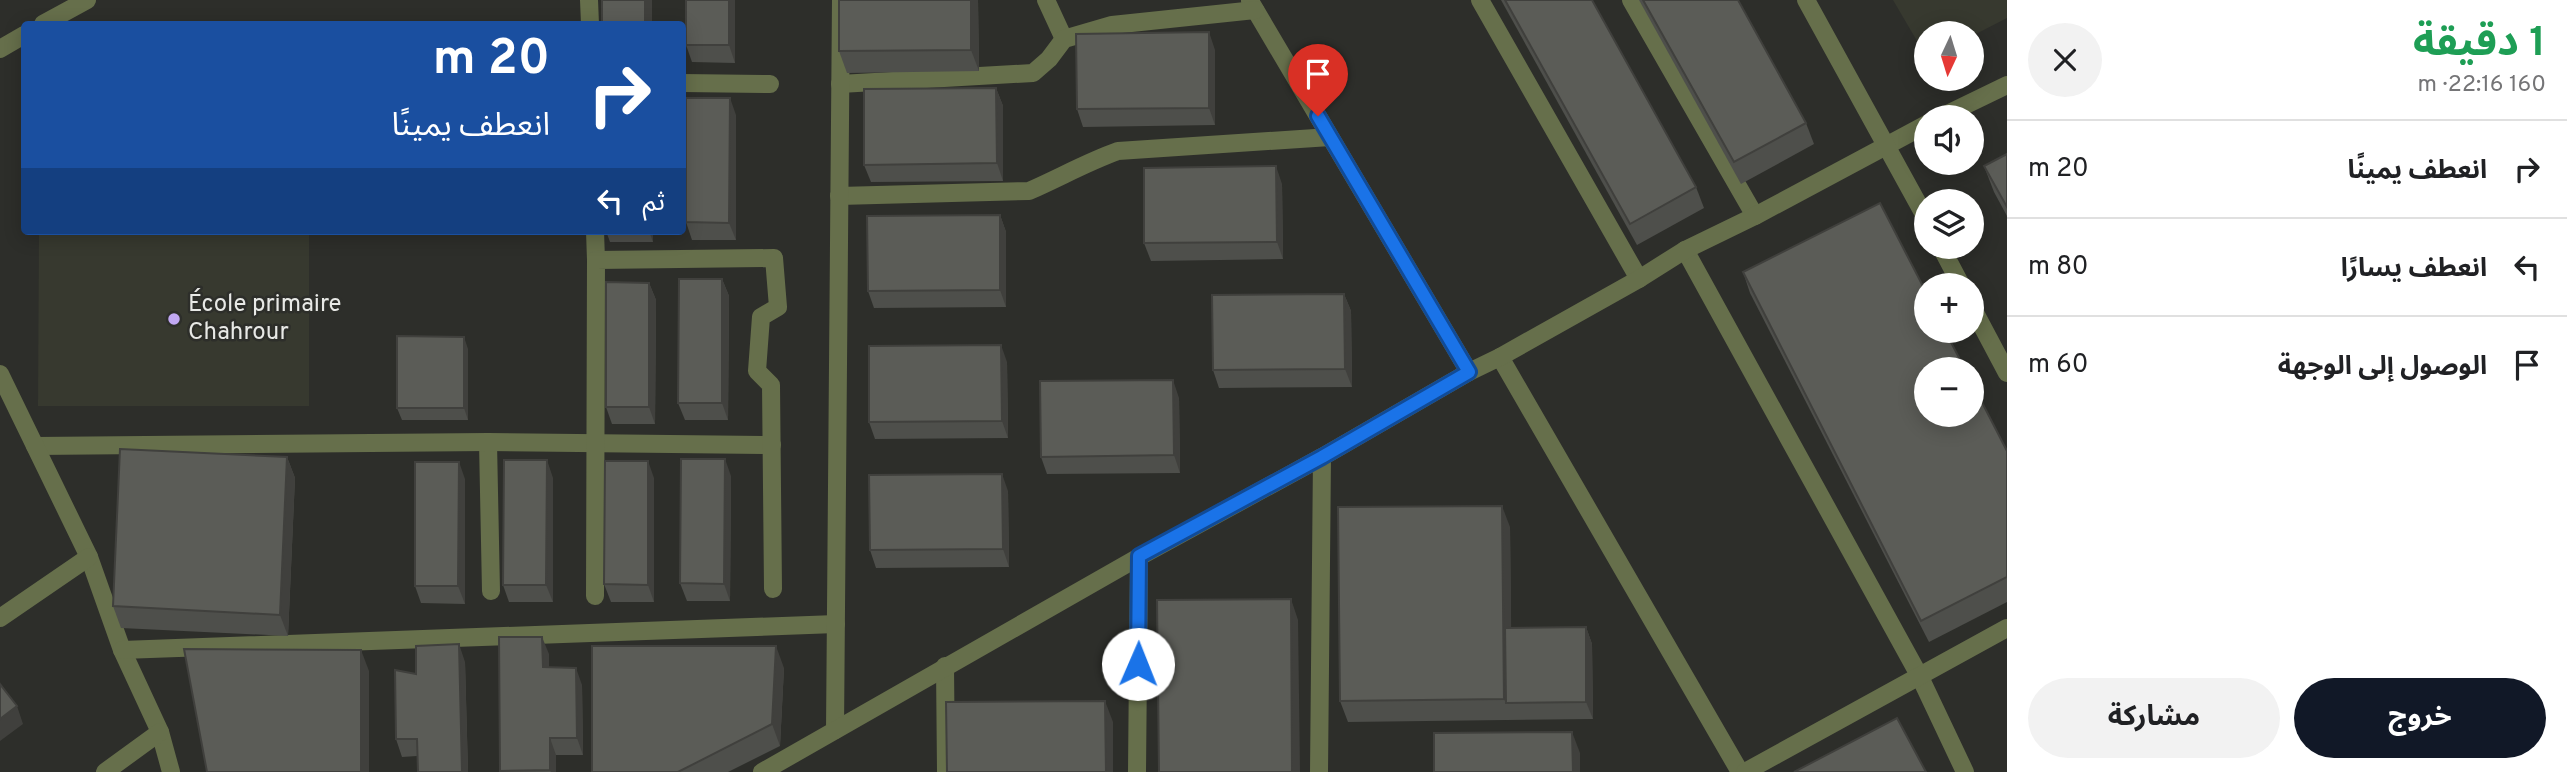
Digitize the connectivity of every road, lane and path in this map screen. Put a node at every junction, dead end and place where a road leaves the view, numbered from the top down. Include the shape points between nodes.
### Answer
1 (87, 0) edge
2 (589, 0) edge
3 (841, 0) edge
4 (1046, 0) edge
5 (1480, 0) edge
6 (1631, 0) edge
7 (1806, 0) edge
8 (1252, 5) edge
9 (48, 21) edge
10 (590, 21) edge
11 (21, 37) edge
12 (1064, 38) junction
13 (0, 49) edge
14 (686, 83) edge
15 (770, 84) dead end
16 (840, 84) junction
17 (2007, 85) edge
18 (1966, 105) edge
19 (1914, 130) edge
20 (1330, 137) junction
21 (1886, 144) junction
22 (839, 196) junction
23 (1914, 196) edge
24 (1755, 216) junction
25 (595, 235) edge
26 (1685, 250) junction
27 (596, 260) junction
28 (1639, 279) junction
29 (1984, 330) edge
30 (1500, 357) junction
31 (1469, 372) junction
32 (2007, 373) edge
33 (0, 374) edge
34 (488, 442) junction
35 (596, 443) junction
36 (772, 445) junction
37 (35, 446) junction
38 (1322, 457) junction
39 (89, 556) junction
40 (1139, 556) junction
41 (773, 589) dead end
42 (491, 591) dead end
43 (595, 596) dead end
44 (0, 618) edge
45 (836, 624) junction
46 (2007, 628) edge
47 (122, 650) junction
48 (945, 666) junction
49 (1920, 677) junction
50 (835, 730) junction
51 (160, 732) junction
52 (105, 772) edge
53 (171, 772) edge
54 (762, 772) edge
55 (946, 772) edge
56 (1137, 772) edge
57 (1319, 772) edge
58 (1742, 772) edge
59 (1965, 772) edge

1 - 9 street
2 - 10 street
3 - 16 street
4 - 12 street
5 - 28 street
6 - 24 street
7 - 21 street
8 - 12 street via 1112,25
8 - 20 street
11 - 13 street
12 - 16 street via 1033,73
14 - 15 street
16 - 22 street
17 - 18 street
19 - 21 street
20 - 22 street via 1118,151 1029,191
20 - 31 street
21 - 23 street
21 - 24 street
22 - 45 street
24 - 26 street
25 - 27 street
26 - 28 street
26 - 49 street
27 - 35 street
27 - 36 street via 774,258 778,307 761,317 757,371 771,385
28 - 30 street
29 - 32 street
30 - 31 street
30 - 58 street
31 - 38 street
33 - 37 street
34 - 35 street
34 - 37 street
34 - 42 street
35 - 36 street
35 - 43 street
36 - 41 street
37 - 39 street
38 - 40 street
38 - 57 street
39 - 44 street
39 - 47 street
40 - 48 street
40 - 56 street
45 - 47 street
45 - 50 street
46 - 49 street
47 - 51 street
48 - 50 street
48 - 55 street
49 - 58 street
49 - 59 street
50 - 54 street
51 - 52 street
51 - 53 street

